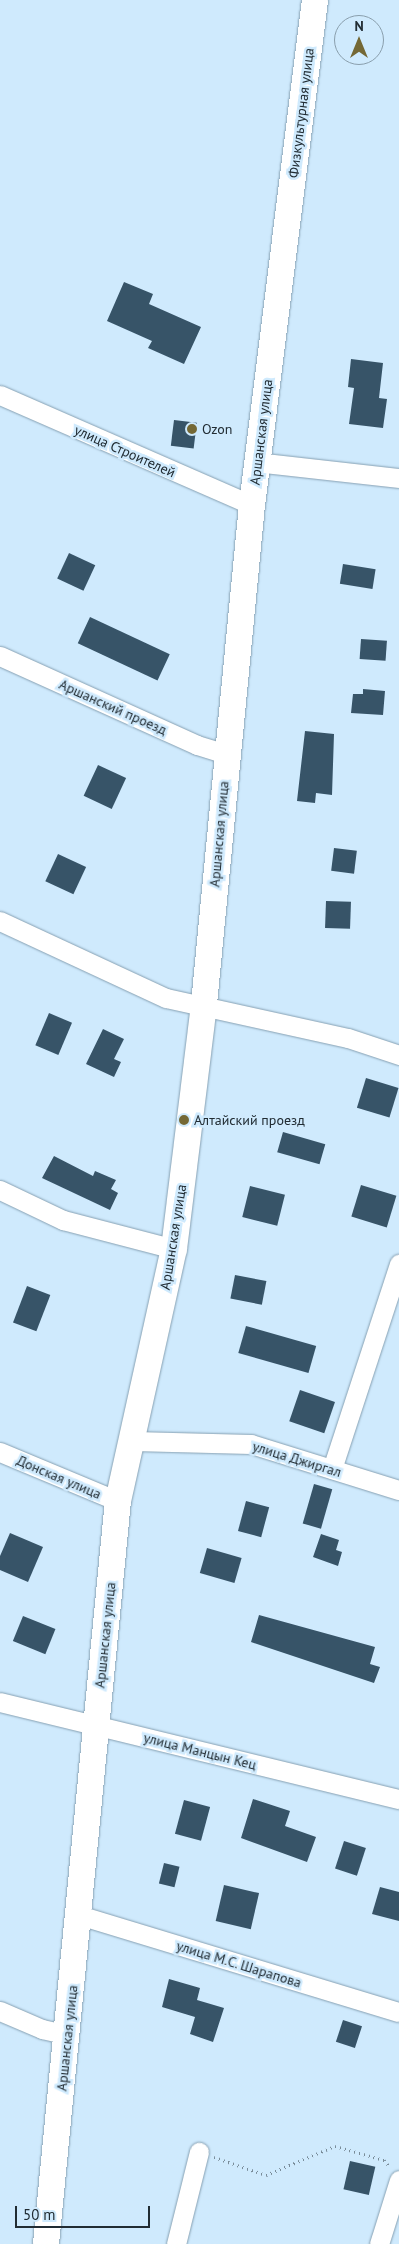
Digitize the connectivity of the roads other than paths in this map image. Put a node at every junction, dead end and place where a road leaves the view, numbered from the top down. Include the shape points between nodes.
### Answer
1 (315, 0) edge
2 (286, 226) joint
3 (0, 395) edge
4 (256, 462) junction
5 (399, 478) edge
6 (252, 505) junction
7 (0, 656) edge
8 (227, 754) junction
9 (0, 921) edge
10 (204, 1004) junction
11 (399, 1055) edge
12 (0, 1190) edge
13 (174, 1249) junction
14 (399, 1264) edge
15 (133, 1441) junction
16 (0, 1452) edge
17 (332, 1469) junction
18 (399, 1490) edge
19 (118, 1501) junction
20 (0, 1702) edge
21 (95, 1725) junction
22 (399, 1799) edge
23 (79, 1915) junction
24 (0, 2011) edge
25 (399, 2012) edge
26 (68, 2034) junction
27 (200, 2152) road end
28 (397, 2176) edge
29 (46, 2244) edge
30 (176, 2244) edge
31 (379, 2244) edge

1 - 2 street, Физкультурная улица
2 - 4 street, Аршанская улица
3 - 6 street, улица Строителей
4 - 5 street
4 - 6 street, Аршанская улица
6 - 8 street, Аршанская улица
7 - 8 street, Аршанский проезд via 197,746
8 - 10 street, Аршанская улица
9 - 10 street via 166,998
10 - 11 street via 348,1038
10 - 13 street, Аршанская улица
12 - 13 street via 63,1220
13 - 15 street, Аршанская улица
14 - 17 street
15 - 17 street, улица Джиргал via 251,1444
15 - 19 street, Аршанская улица
16 - 19 street, Донская улица
17 - 18 street, улица Джиргал
19 - 21 street, Аршанская улица
20 - 21 street, улица Манцын Кец
21 - 22 street, улица Манцын Кец
21 - 23 street, Аршанская улица
23 - 25 street, улица М.С. Шарапова
23 - 26 street, Аршанская улица
24 - 26 street via 42,2030
26 - 29 street, Аршанская улица
27 - 30 street
28 - 31 street

